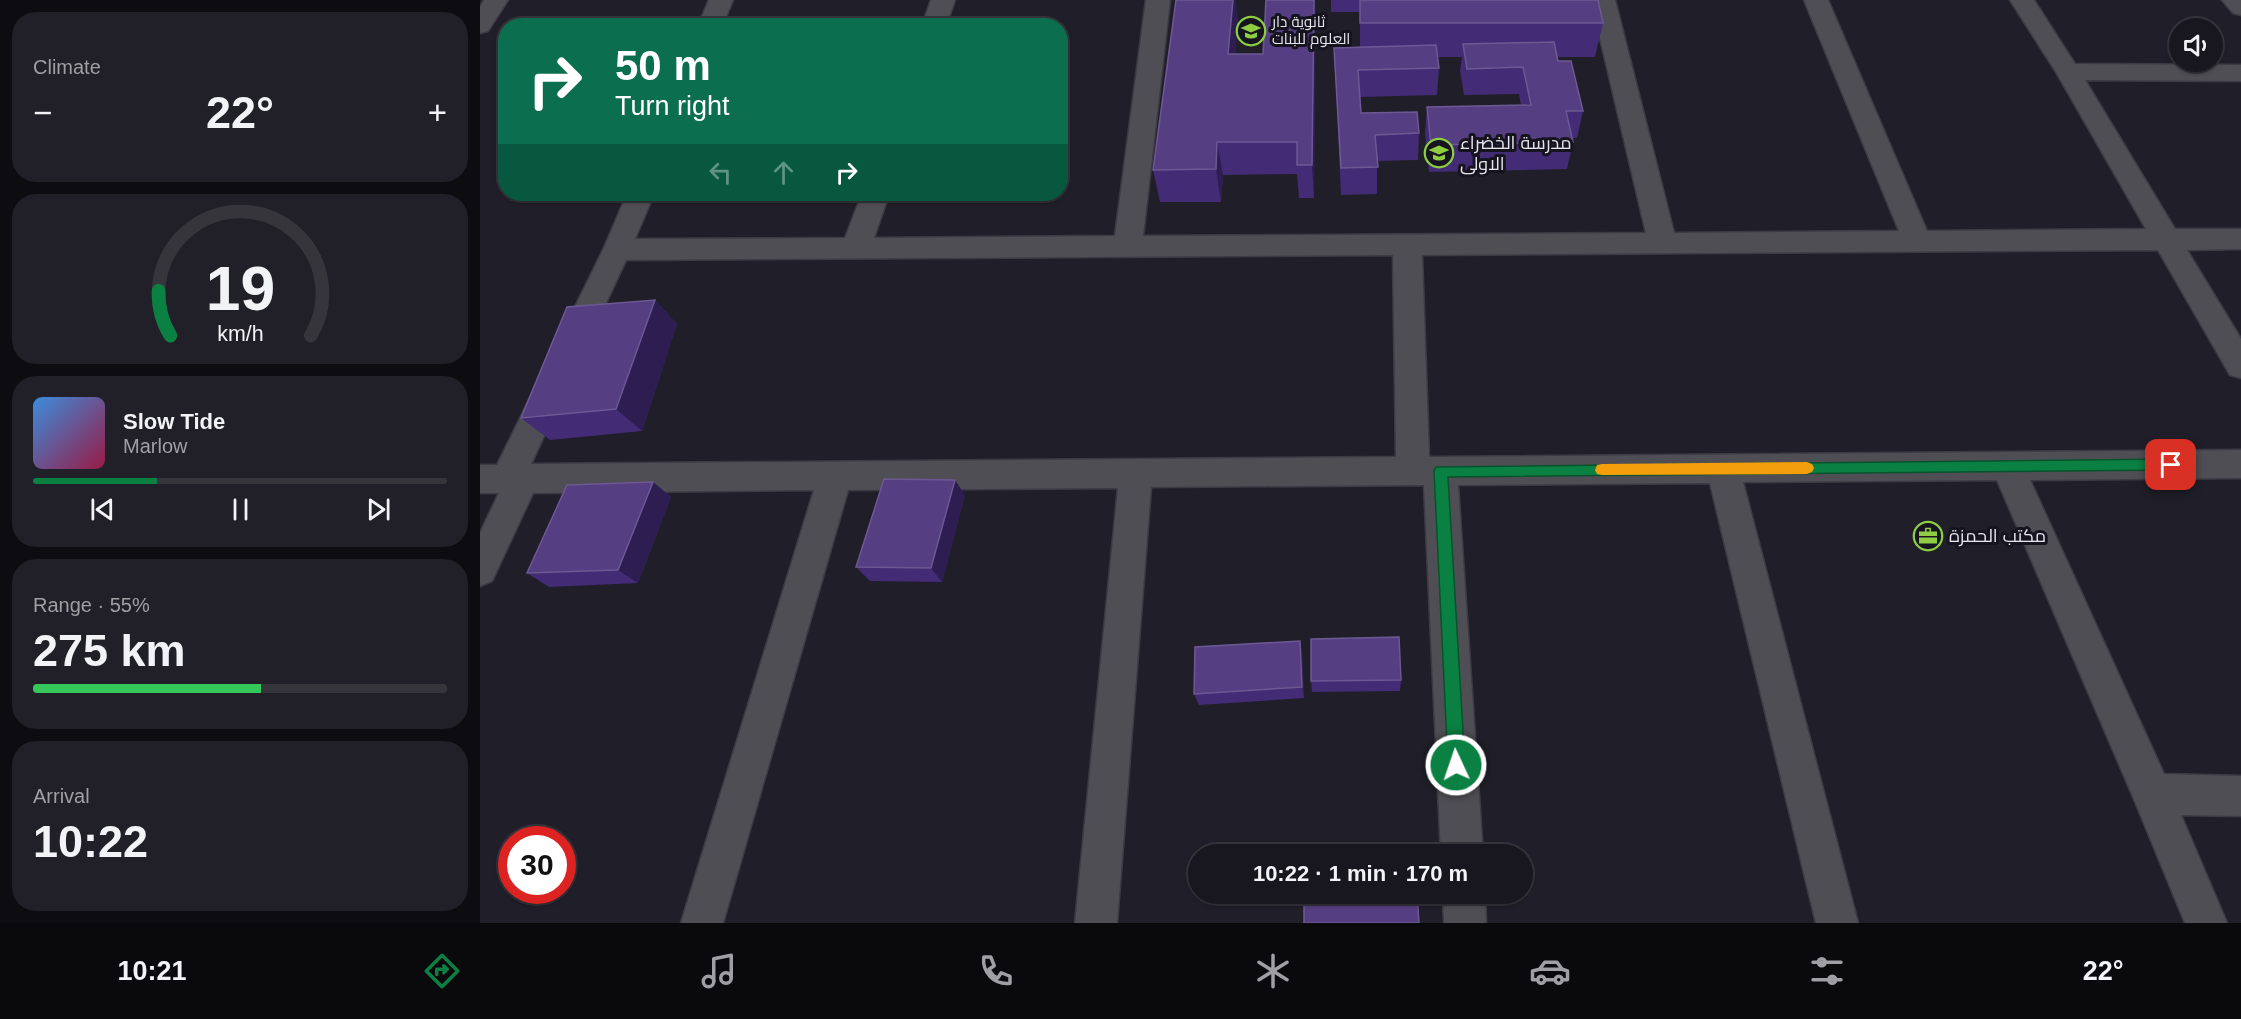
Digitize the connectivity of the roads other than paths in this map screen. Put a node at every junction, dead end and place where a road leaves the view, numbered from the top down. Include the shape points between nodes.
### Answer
1 (496, 0) edge
2 (721, 0) edge
3 (943, 0) edge
4 (1158, 0) edge
5 (1603, 0) edge
6 (1816, 0) edge
7 (2022, 0) edge
8 (2234, 0) edge
9 (2241, 8) edge
10 (713, 18) edge
11 (937, 18) edge
12 (480, 26) edge
13 (2068, 72) junction
14 (2241, 73) edge
15 (637, 201) edge
16 (873, 201) edge
17 (2241, 239) edge
18 (2164, 240) junction
19 (1917, 241) junction
20 (1663, 243) junction
21 (1407, 245) junction
22 (1128, 246) junction
23 (856, 248) junction
24 (617, 250) junction
25 (2241, 366) edge
26 (2241, 464) edge
27 (2007, 466) junction
28 (1723, 468) junction
29 (1427, 471) junction
30 (1136, 473) junction
31 (835, 476) junction
32 (503, 479) edge
33 (480, 570) edge
34 (2152, 794) junction
35 (2241, 796) edge
36 (1460, 844) edge
37 (1464, 904) edge
38 (702, 923) edge
39 (1096, 923) edge
40 (1465, 923) edge
41 (1837, 923) edge
42 (2206, 923) edge

1 - 12 street
2 - 10 street
3 - 11 street
4 - 22 street
5 - 20 street
6 - 19 street
7 - 13 street
8 - 9 street
13 - 14 street
13 - 18 street
15 - 24 street
16 - 23 street
17 - 18 street
18 - 19 street
18 - 25 street
19 - 20 street
20 - 21 street
21 - 22 street
21 - 29 street
22 - 23 street
23 - 24 street
24 - 32 street
26 - 27 street
27 - 28 street
27 - 34 street
28 - 29 street
28 - 41 street
29 - 30 street
29 - 36 street
30 - 31 street
30 - 39 street
31 - 32 street
31 - 38 street
32 - 33 street
34 - 35 street
34 - 42 street
37 - 40 street

